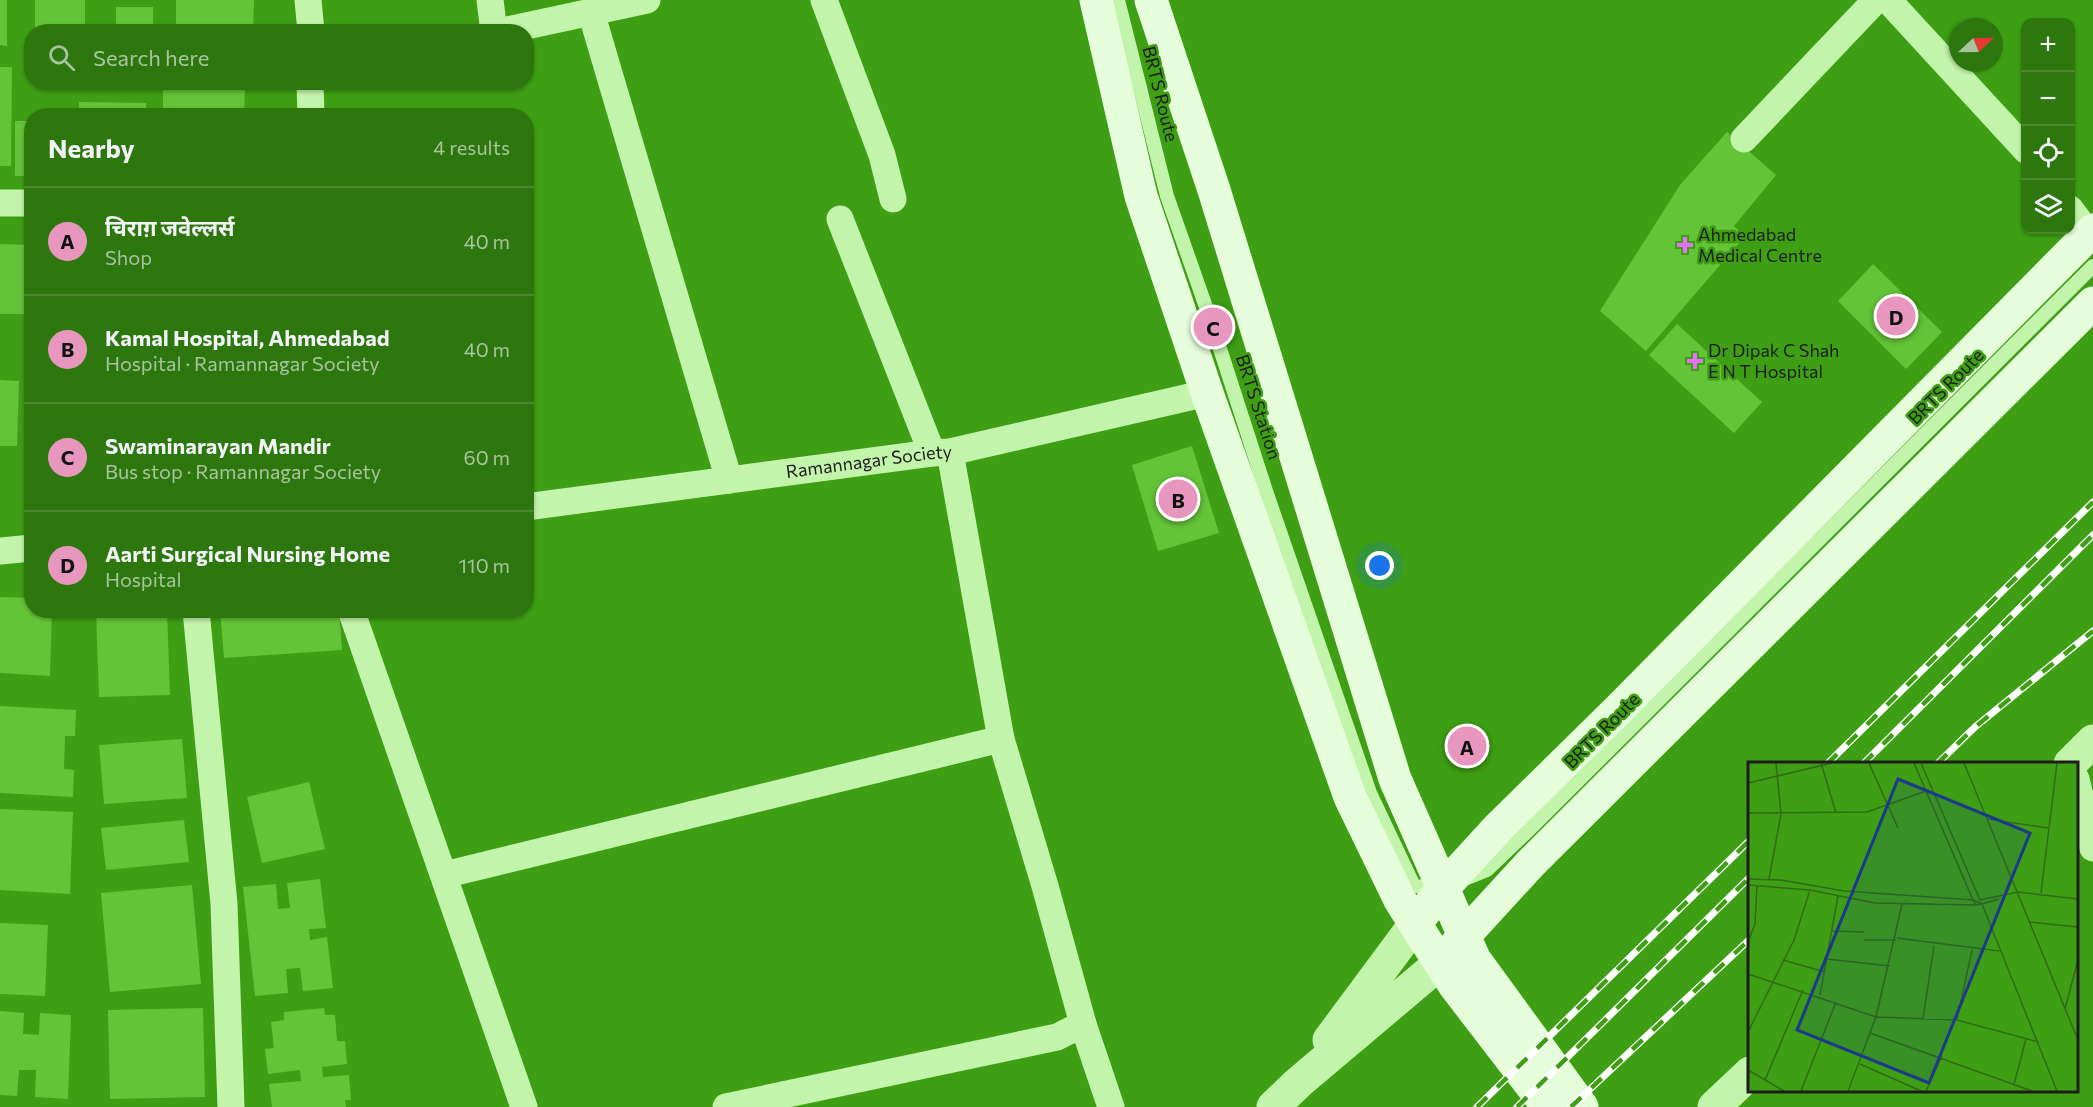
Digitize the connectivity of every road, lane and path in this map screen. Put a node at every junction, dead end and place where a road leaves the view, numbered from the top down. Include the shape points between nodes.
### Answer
1 (490, 0) edge
2 (647, 0) edge
3 (824, 0) edge
4 (1096, 0) edge
5 (1118, 0) edge
6 (1151, 0) edge
7 (1876, 0) edge
8 (1888, 0) edge
9 (308, 2) edge
10 (591, 12) junction
11 (309, 24) edge
12 (494, 24) edge
13 (534, 24) edge
14 (313, 90) edge
15 (313, 108) edge
16 (1744, 139) dead end
17 (2021, 146) edge
18 (1167, 196) joint
19 (893, 199) dead end
20 (0, 203) edge
21 (24, 203) edge
22 (840, 219) dead end
23 (2084, 224) edge
24 (2093, 266) edge
25 (2093, 303) edge
26 (1207, 393) junction
27 (941, 453) junction
28 (729, 480) junction
29 (1267, 494) joint
30 (534, 506) edge
31 (24, 549) edge
32 (0, 551) edge
33 (197, 618) edge
34 (354, 618) edge
35 (1001, 739) junction
36 (2078, 767) edge
37 (2093, 848) edge
38 (444, 875) junction
39 (1443, 888) junction
40 (1415, 924) junction
41 (1464, 936) junction
42 (1440, 963) junction
43 (1083, 1024) junction
44 (1748, 1074) edge
45 (1298, 1083) junction
46 (231, 1107) edge
47 (524, 1107) edge
48 (726, 1107) edge
49 (1111, 1107) edge
50 (1274, 1107) edge
51 (1548, 1107) edge
52 (1582, 1107) edge
53 (1714, 1107) edge

1 - 12 street
2 - 10 street
3 - 19 street via 882,155
4 - 26 main road via 1141,196
5 - 18 lane, BRTS Route
6 - 39 main road via 1214,190 1395,779
7 - 16 street
8 - 17 street
9 - 11 street
10 - 13 street
10 - 28 street
14 - 15 street
18 - 29 lane, BRTS Station
20 - 21 street
22 - 27 street
23 - 39 main road via 1629,700 1498,828
24 - 39 lane, BRTS Route via 1487,870
25 - 41 main road via 1531,863
26 - 27 street, Ramannagar Society
26 - 40 main road via 1350,797
27 - 28 street, Ramannagar Society
27 - 35 street
28 - 30 street, Ramannagar Society
29 - 39 lane, BRTS Route via 1370,793 1414,886
31 - 32 street
33 - 46 street via 224,904
34 - 38 street
35 - 38 street
35 - 43 street
36 - 37 street
38 - 47 street
39 - 40 main road
39 - 41 main road
40 - 42 main road
40 - 45 street
41 - 42 main road
41 - 52 main road via 1475,960
42 - 45 street
42 - 51 main road
43 - 48 street via 1057,1037
43 - 49 street
44 - 53 street
45 - 50 street

